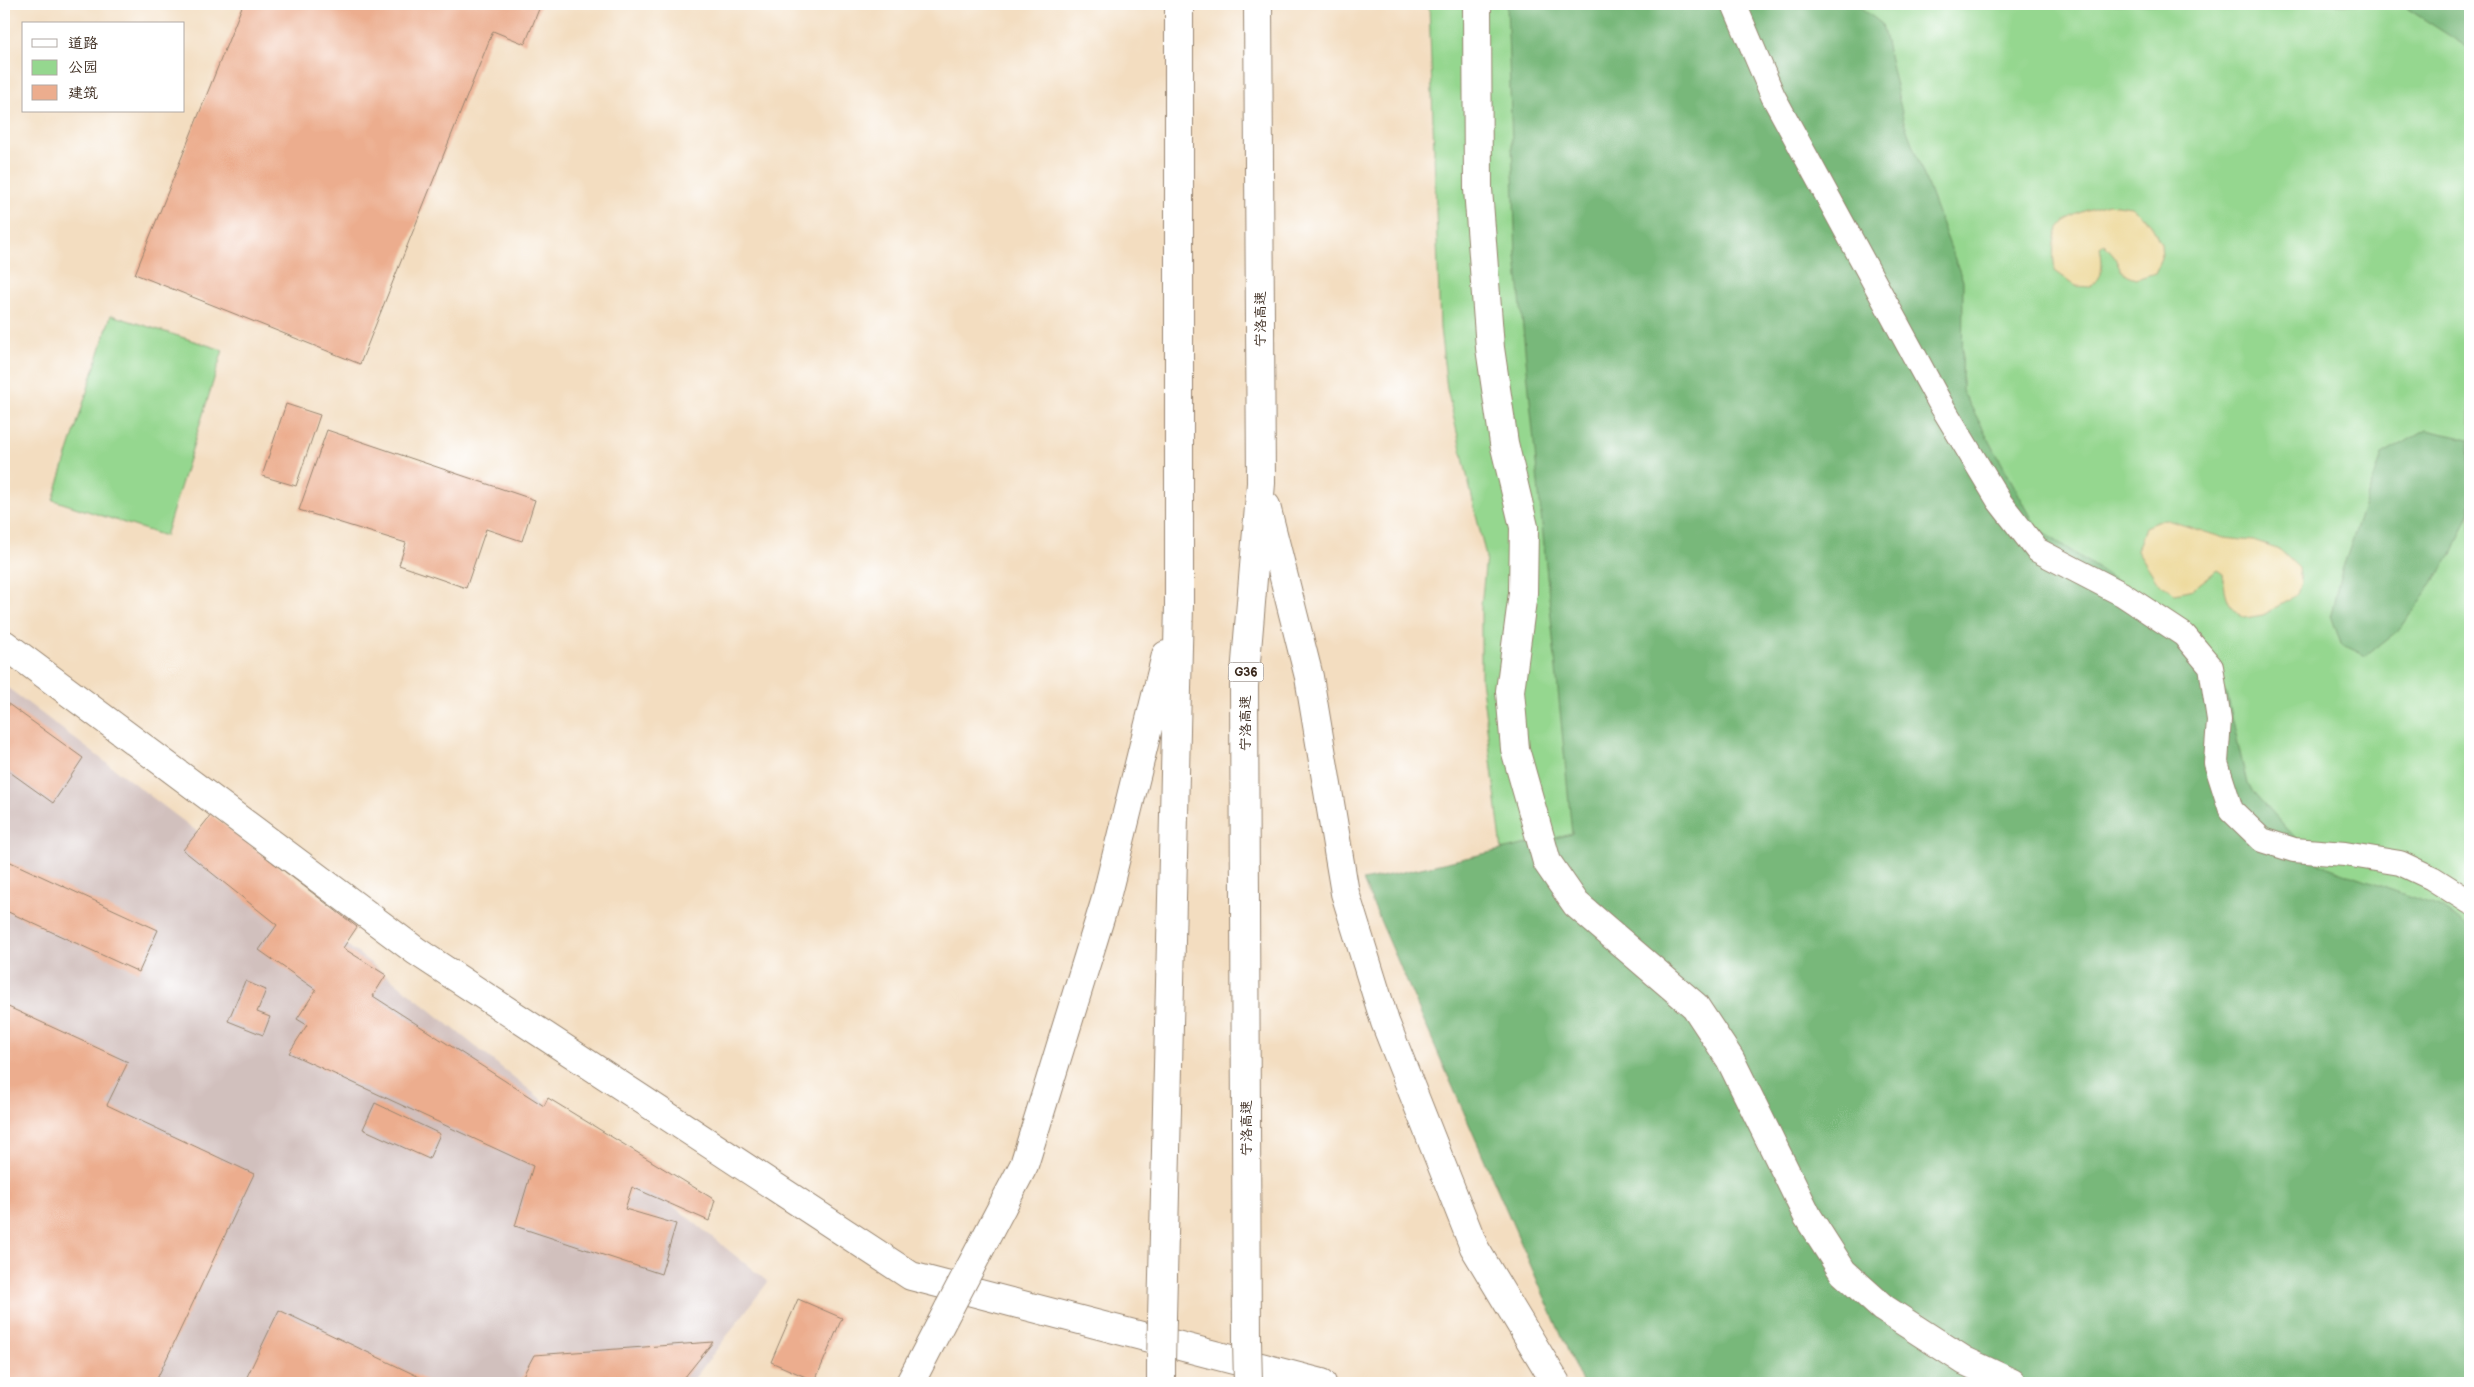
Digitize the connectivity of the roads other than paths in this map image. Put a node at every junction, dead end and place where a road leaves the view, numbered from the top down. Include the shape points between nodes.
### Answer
1 (1179, 4) edge
2 (1258, 4) edge
3 (1477, 4) edge
4 (1734, 4) edge
5 (1261, 483) junction
6 (1179, 605) junction
7 (4, 644) edge
8 (2470, 902) edge
9 (1161, 1374) edge
10 (910, 1383) edge
11 (1248, 1383) edge
12 (1322, 1383) edge
13 (1556, 1383) edge
14 (2012, 1383) edge

1 - 6 main road
2 - 5 main road, 宁洛高速 / G36
3 - 14 main road via 1478,189 1490,348 1504,443 1524,527 1523,593 1510,691 1515,749 1547,862 1576,904 1695,1006 1730,1059 1808,1217 1843,1272 1883,1308 1965,1360
4 - 8 lane via 1773,96 1940,403 1999,501 2037,550 2122,594 2184,636 2211,667 2219,720 2216,763 2231,810 2262,840 2294,850 2400,863
5 - 11 main road, 宁洛高速 / G36, bridge via 1244,686
5 - 13 main road via 1309,677 1346,894 1386,1022 1474,1247
6 - 9 main road, bridge
6 - 10 main road, bridge via 1104,902 1024,1165
7 - 12 main road via 416,951 911,1276

